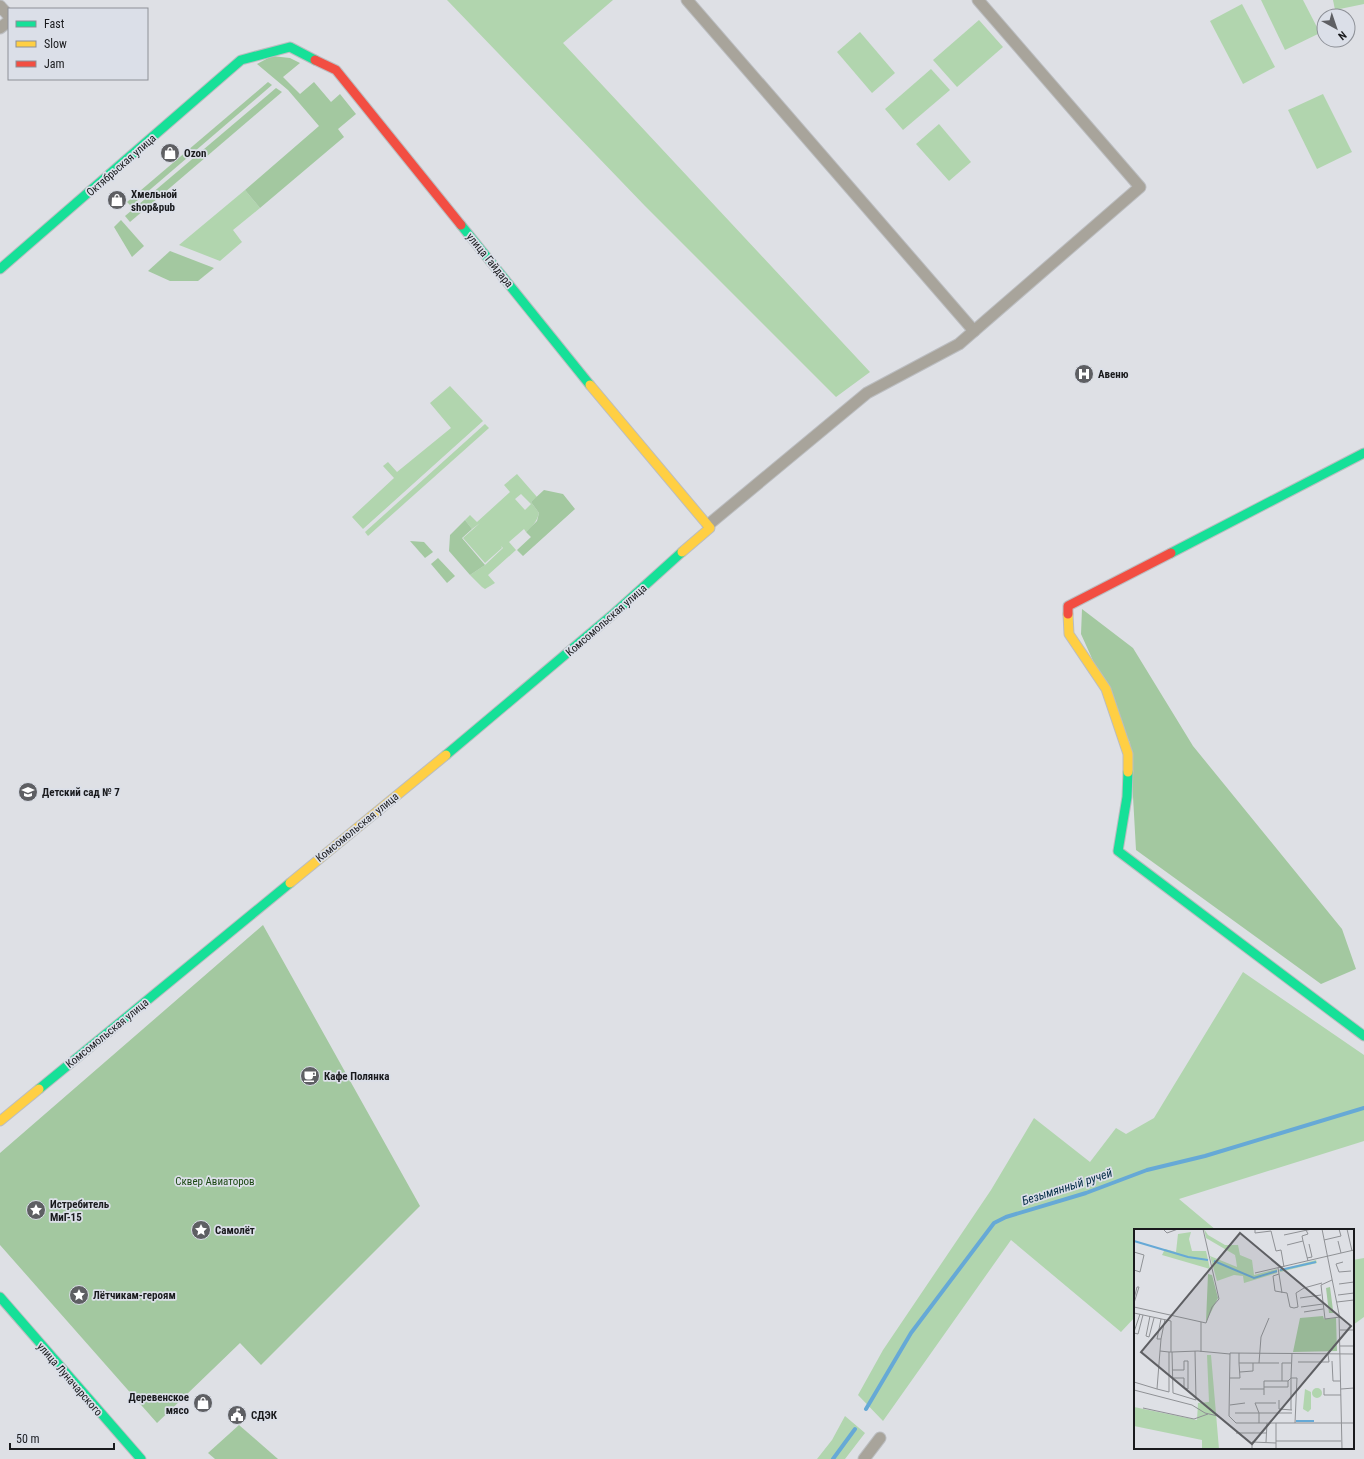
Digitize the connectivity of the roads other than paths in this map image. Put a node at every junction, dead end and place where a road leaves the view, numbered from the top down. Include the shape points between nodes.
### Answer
1 (687, 0) edge
2 (978, 0) edge
3 (0, 6) edge
4 (8, 15) edge
5 (8, 21) edge
6 (0, 28) edge
7 (241, 60) joint
8 (0, 269) edge
9 (974, 331) junction
10 (1364, 453) edge
11 (709, 527) junction
12 (1364, 1036) edge
13 (0, 1121) edge
14 (0, 1297) edge
15 (880, 1438) dead end
16 (141, 1459) edge
17 (864, 1459) edge

1 - 9 street
2 - 9 street via 1140,187
3 - 4 street
5 - 6 street
7 - 8 street, Октябрьская улица
7 - 11 street, улица Гайдара via 290,47 336,70 611,411
9 - 11 street via 959,344 867,393
10 - 12 street via 1068,606 1069,634 1106,689 1128,754 1127,798 1118,851
11 - 13 street, Комсомольская улица via 611,616 511,701
14 - 16 street, улица Луначарского
15 - 17 street

